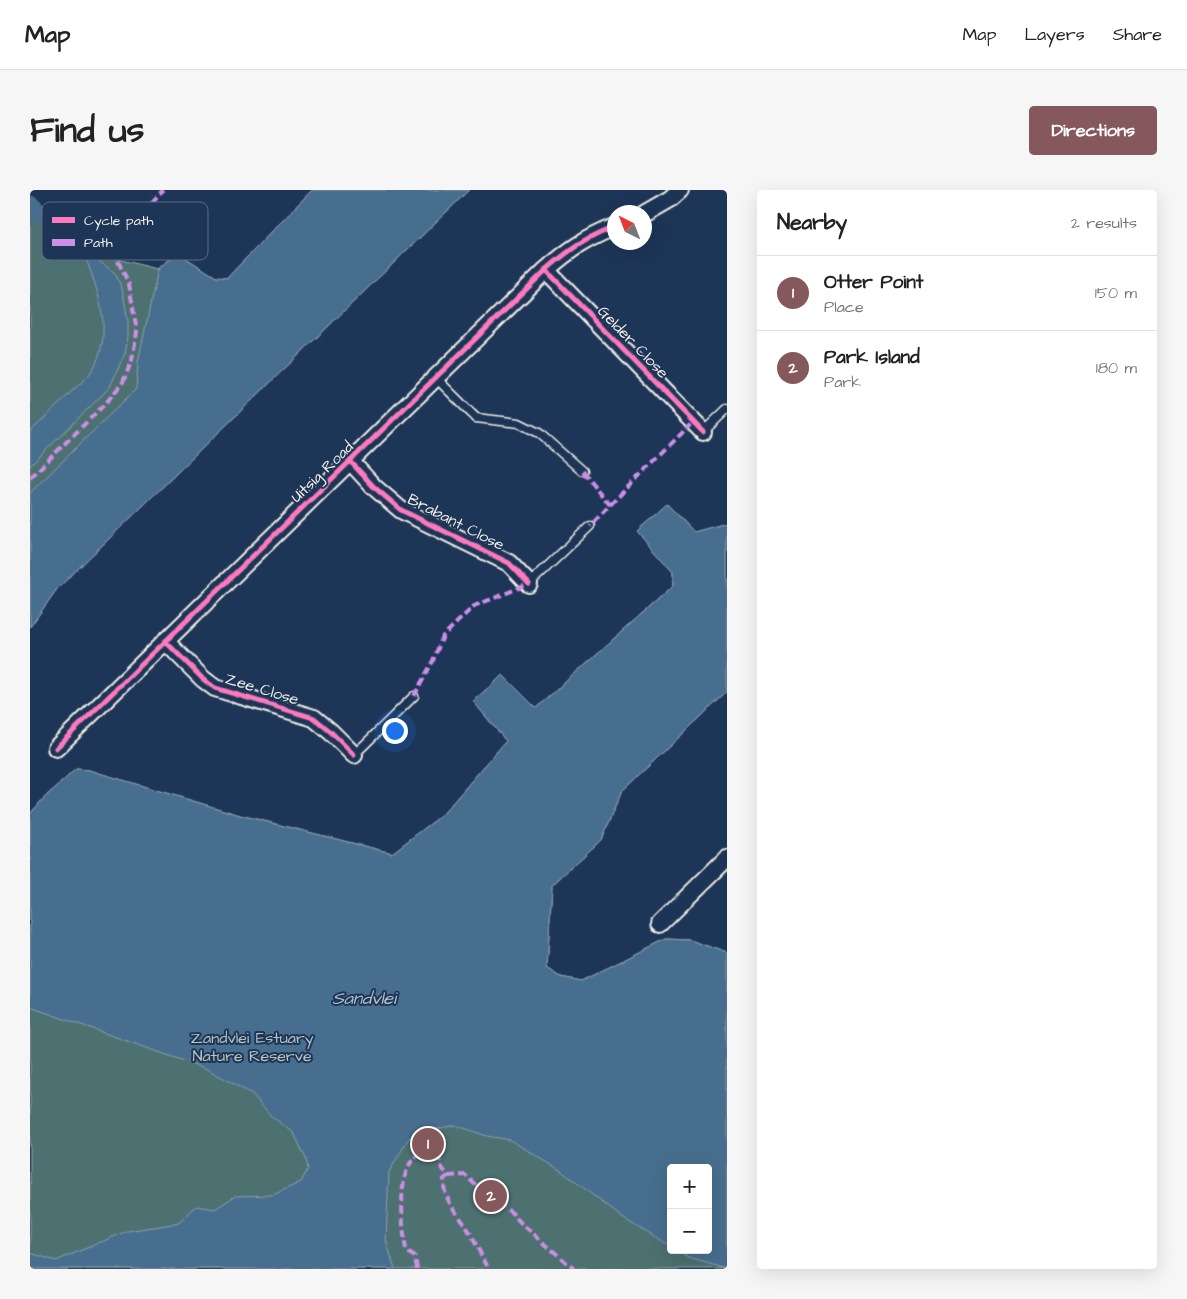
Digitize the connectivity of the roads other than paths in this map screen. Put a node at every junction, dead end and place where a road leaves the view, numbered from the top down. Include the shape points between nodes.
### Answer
1 (680, 190) edge
2 (652, 209) edge
3 (607, 229) edge
4 (546, 270) junction
5 (436, 378) junction
6 (727, 409) edge
7 (703, 432) joint
8 (350, 461) junction
9 (582, 471) dead end
10 (590, 526) dead end
11 (530, 584) joint
12 (165, 641) junction
13 (414, 696) dead end
14 (56, 748) dead end
15 (354, 755) joint
16 (727, 858) edge
17 (660, 924) dead end

1 - 2 street
3 - 4 street, Uitsig Road via 570,249
4 - 5 street, Uitsig Road
4 - 7 street, Gelder Close
5 - 8 street, Uitsig Road
5 - 9 lane via 476,418 519,423 539,433
6 - 7 lane
8 - 11 street, Brabant Close via 401,510 509,563
8 - 12 street, Uitsig Road
10 - 11 lane
12 - 14 street, Uitsig Road
12 - 15 street, Zee Close via 215,688 314,718
13 - 15 lane
16 - 17 street

